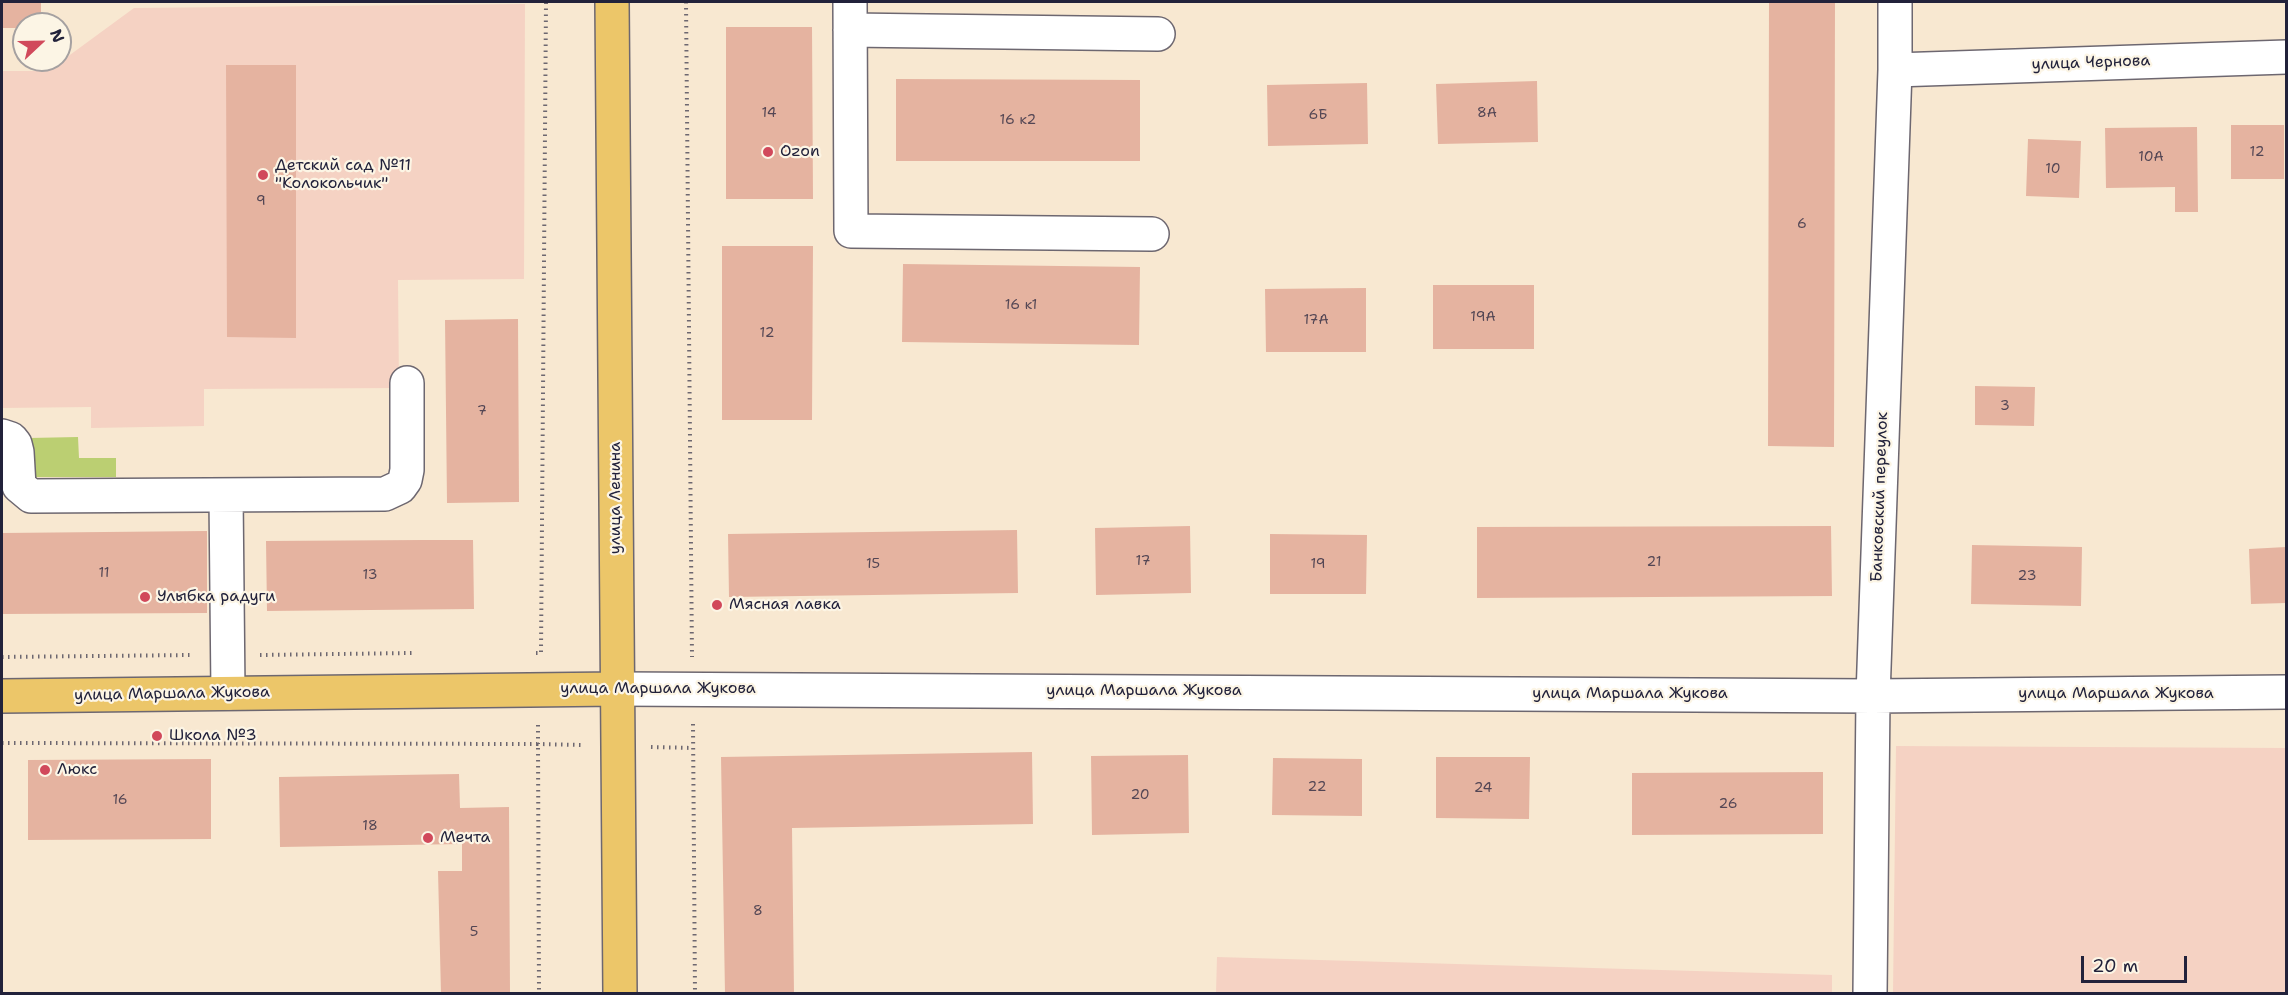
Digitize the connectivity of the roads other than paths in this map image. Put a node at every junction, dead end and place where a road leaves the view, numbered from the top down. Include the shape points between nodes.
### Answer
1 (612, 2) edge
2 (1895, 2) edge
3 (850, 16) edge
4 (1158, 34) dead end
5 (2286, 57) edge
6 (1895, 70) junction
7 (1152, 234) dead end
8 (407, 383) dead end
9 (2, 436) edge
10 (226, 495) junction
11 (617, 688) junction
12 (228, 693) junction
13 (2286, 693) edge
14 (2, 696) edge
15 (1873, 696) junction
16 (620, 993) edge
17 (1870, 993) edge

1 - 11 main road, улица Ленина
2 - 6 street, Банковский переулок
3 - 4 street
3 - 7 street via 851,231
5 - 6 street, улица Чернова
6 - 15 street, Банковский переулок
8 - 10 street via 407,470 405,480 394,492
9 - 10 street via 15,444 19,486 31,496
10 - 12 street
11 - 12 main road, улица Маршала Жукова
11 - 15 street, улица Маршала Жукова
11 - 16 main road, улица Ленина
12 - 14 main road, улица Маршала Жукова
13 - 15 street, улица Маршала Жукова
15 - 17 street, Банковский переулок

